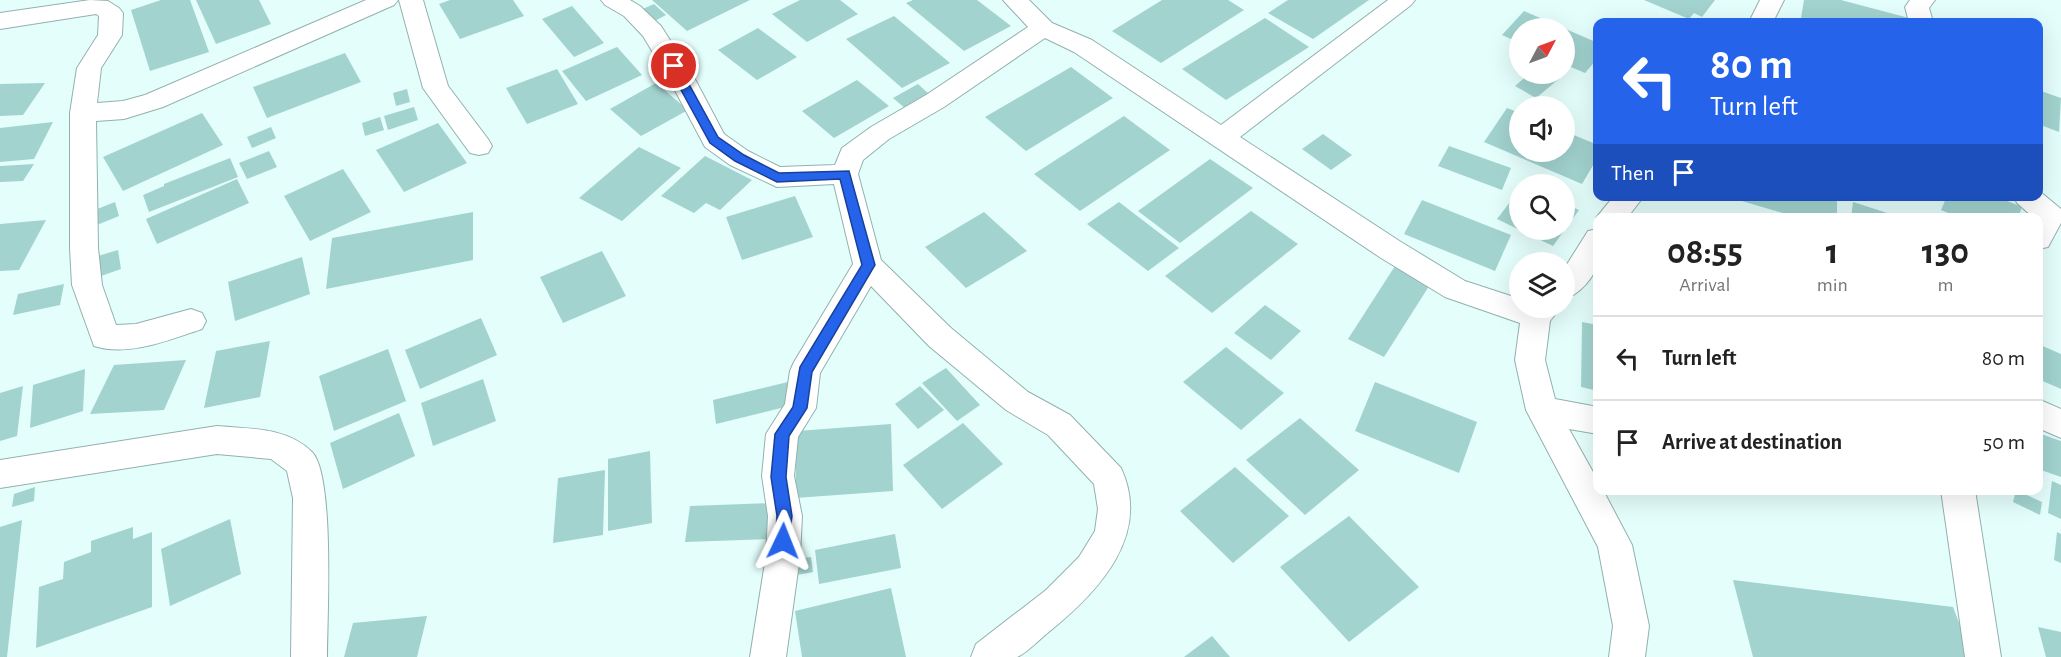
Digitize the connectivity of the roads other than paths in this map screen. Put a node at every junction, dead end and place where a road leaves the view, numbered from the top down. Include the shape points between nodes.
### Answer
1 (386, 0) edge
2 (411, 0) edge
3 (613, 0) edge
4 (1015, 0) edge
5 (1403, 0) edge
6 (1772, 0) edge
7 (1923, 0) edge
8 (100, 3) edge
9 (1763, 18) edge
10 (1920, 18) edge
11 (0, 21) edge
12 (1043, 28) junction
13 (83, 113) junction
14 (1221, 138) junction
15 (479, 146) dead end
16 (845, 174) junction
17 (1626, 201) edge
18 (2033, 201) edge
19 (1615, 213) edge
20 (2043, 230) edge
21 (1593, 247) edge
22 (868, 265) junction
23 (1575, 276) edge
24 (1509, 304) edge
25 (1539, 318) edge
26 (191, 321) dead end
27 (1542, 410) junction
28 (2043, 415) edge
29 (1593, 420) edge
30 (2061, 424) edge
31 (0, 474) edge
32 (1959, 495) edge
33 (309, 657) edge
34 (768, 657) edge
35 (989, 657) edge
36 (1627, 657) edge
37 (1983, 657) edge

1 - 13 street via 154,101 124,110
2 - 15 street via 436,88
3 - 16 street via 632,11 652,32 714,140 777,177
4 - 12 street
5 - 14 street
6 - 9 street
7 - 10 street via 1917,7
8 - 11 street
8 - 13 street via 111,13 110,35 89,68
12 - 14 street via 1083,46
12 - 16 street via 880,133 851,155
13 - 26 street via 87,285 105,337 136,336
14 - 24 street via 1455,289
16 - 22 street
17 - 19 street
18 - 20 street via 2051,216
21 - 23 street
22 - 34 street via 805,371 800,408 782,434 778,477 785,516 783,556
22 - 35 street via 940,337 1017,401 1059,425 1109,478 1115,509 1111,535 1091,568 1059,602
25 - 27 street via 1530,360
27 - 29 street
27 - 36 street via 1615,545 1630,626
28 - 30 street
31 - 33 street via 217,440 278,446 302,463 310,498
32 - 37 street

